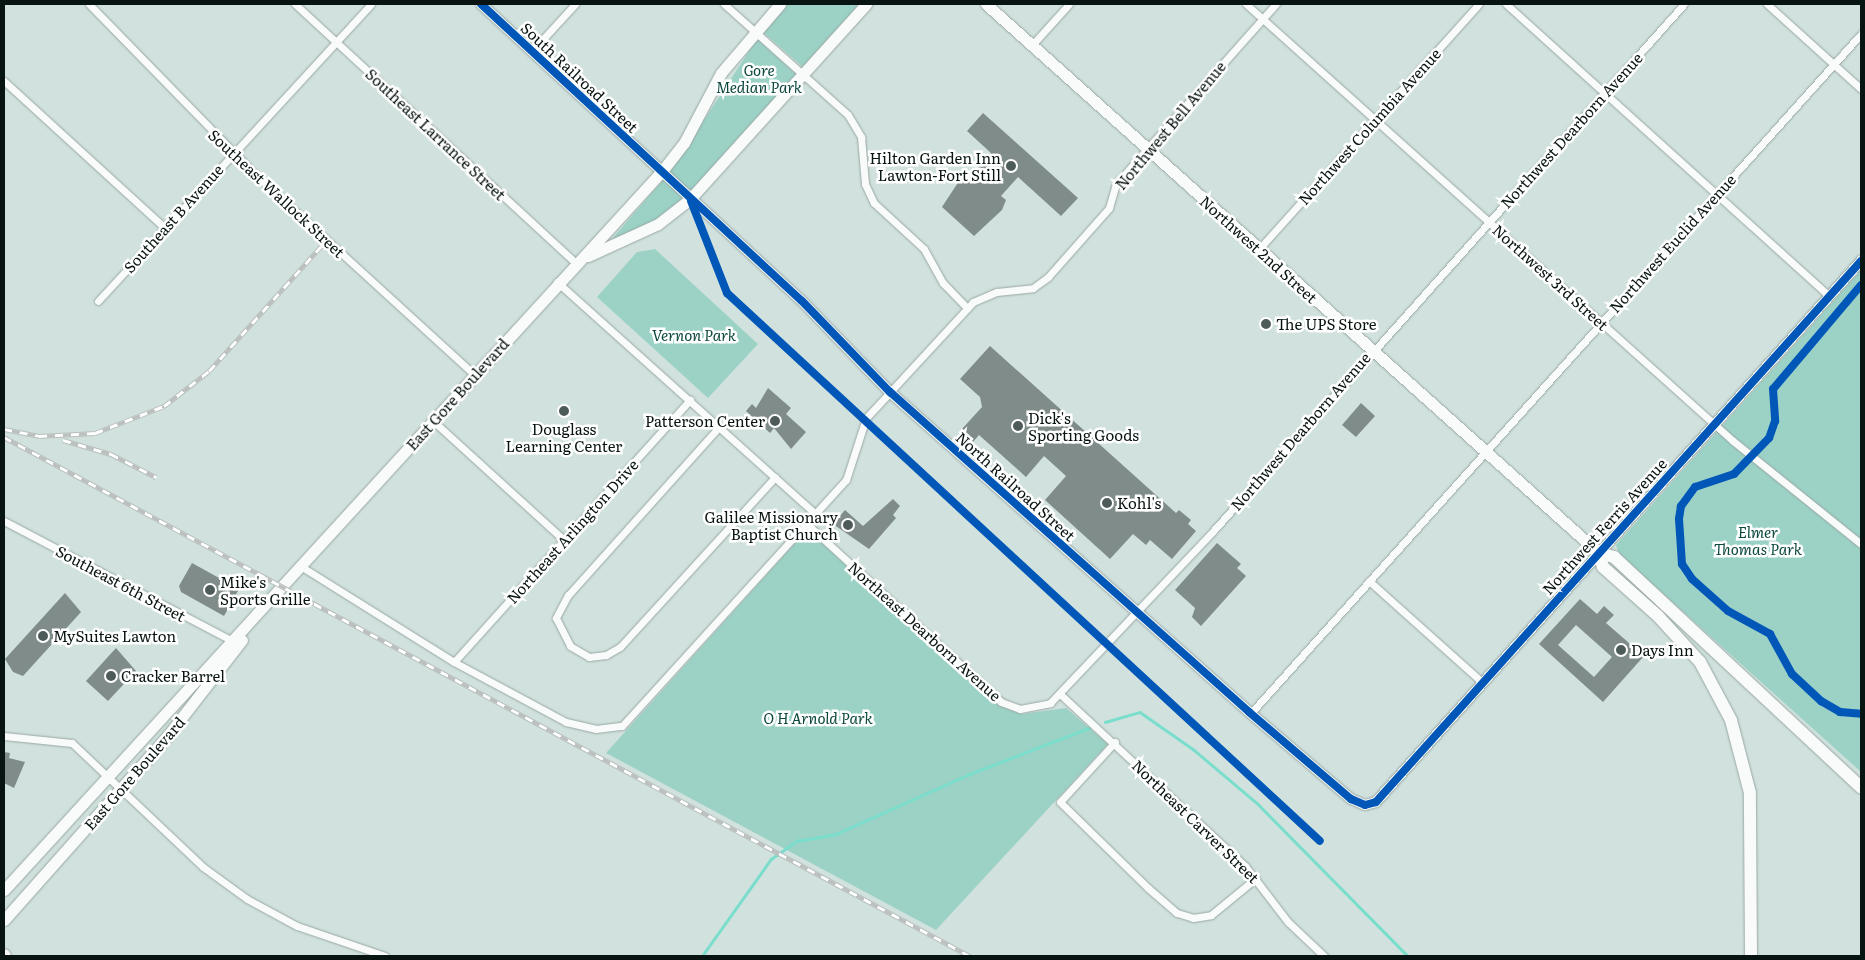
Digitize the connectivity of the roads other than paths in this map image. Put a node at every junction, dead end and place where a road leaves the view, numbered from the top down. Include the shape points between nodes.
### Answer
1 (89, 4) edge
2 (295, 4) edge
3 (371, 4) edge
4 (481, 4) edge
5 (575, 4) edge
6 (724, 4) edge
7 (780, 4) edge
8 (866, 4) edge
9 (986, 4) edge
10 (1069, 4) edge
11 (1246, 4) edge
12 (1276, 4) edge
13 (1479, 4) edge
14 (1506, 4) edge
15 (1684, 4) edge
16 (1768, 4) edge
17 (1262, 19) junction
18 (755, 31) junction
19 (1861, 34) edge
20 (336, 42) junction
21 (1032, 45) junction
22 (532, 52) junction
23 (1834, 65) junction
24 (804, 75) junction
25 (4, 81) edge
26 (1861, 89) edge
27 (1605, 92) junction
28 (1375, 120) junction
29 (1147, 148) junction
30 (232, 152) junction
31 (662, 171) junction
32 (1717, 193) junction
33 (690, 199) junction
34 (1489, 222) junction
35 (164, 227) junction
36 (1259, 249) junction
37 (581, 261) junction
38 (1861, 261) edge
39 (557, 282) junction
40 (1829, 296) junction
41 (98, 301) dead end
42 (967, 308) junction
43 (1601, 322) junction
44 (1371, 350) junction
45 (474, 374) junction
46 (890, 392) junction
47 (690, 400) junction
48 (432, 420) junction
49 (1714, 424) junction
50 (719, 427) junction
51 (1484, 452) junction
52 (775, 477) junction
53 (816, 514) junction
54 (4, 522) edge
55 (807, 524) junction
56 (565, 541) junction
57 (1861, 544) edge
58 (1599, 553) junction
59 (302, 567) junction
60 (1369, 581) junction
61 (1136, 612) junction
62 (236, 643) junction
63 (454, 662) junction
64 (1483, 683) junction
65 (1060, 694) junction
66 (1250, 714) junction
67 (4, 736) edge
68 (1115, 742) junction
69 (108, 774) junction
70 (123, 788) junction
71 (1861, 788) edge
72 (1366, 806) joint
73 (19, 873) junction
74 (1256, 878) junction
75 (34, 887) junction
76 (4, 890) edge
77 (4, 920) edge
78 (1754, 931) junction
79 (385, 956) edge
80 (1324, 956) edge
81 (1751, 956) edge
82 (1758, 956) edge

1 - 30 street, Southeast Wallock Street
2 - 20 street, Southeast Larrance Street
3 - 20 street, Southeast B Avenue
4 - 22 street, South Railroad Street
5 - 22 street
6 - 18 street
7 - 18 main road, East Gore Boulevard
8 - 24 main road
9 - 21 main road, Northwest 2nd Street
10 - 21 street
11 - 17 street, Northwest 3rd Street
12 - 17 street, Northwest Bell Avenue
13 - 28 street, Northwest Columbia Avenue
14 - 27 street
15 - 27 street, Northwest Dearborn Avenue
16 - 23 street
17 - 28 street, Northwest 3rd Street
17 - 29 street, Northwest Bell Avenue
18 - 24 street
18 - 31 main road, East Gore Boulevard via 720,73 684,143
19 - 23 street, Northwest Euclid Avenue
20 - 30 street, Southeast B Avenue
20 - 37 street, Southeast Larrance Street
21 - 29 main road, Northwest 2nd Street
22 - 31 street, South Railroad Street
23 - 26 street
23 - 32 street, Northwest Euclid Avenue
24 - 33 main road
24 - 42 street via 856,126 865,184 874,202 924,248 943,283
25 - 35 street
27 - 32 street
27 - 34 street, Northwest Dearborn Avenue
28 - 34 street, Northwest 3rd Street
28 - 36 street, Northwest Columbia Avenue
29 - 36 main road, Northwest 2nd Street
29 - 42 street, Northwest Bell Avenue via 1116,184 1102,218 1048,277 1033,288 982,296
30 - 35 street, Southeast B Avenue
30 - 45 street, Southeast Wallock Street
31 - 33 street, North Railroad Street
31 - 37 main road, East Gore Boulevard
32 - 40 street
32 - 43 street, Northwest Euclid Avenue
33 - 37 main road via 658,224
33 - 46 street, North Railroad Street via 802,301
34 - 43 street, Northwest 3rd Street
34 - 44 street, Northwest Dearborn Avenue
35 - 41 street, Southeast B Avenue
36 - 44 main road, Northwest 2nd Street
37 - 39 main road, East Gore Boulevard
38 - 40 street, Northwest Ferris Avenue
39 - 45 main road, East Gore Boulevard
39 - 47 street
40 - 49 street, Northwest Ferris Avenue
42 - 46 street, Northwest Bell Avenue
43 - 49 street, Northwest 3rd Street
43 - 51 street, Northwest Euclid Avenue
44 - 51 main road, Northwest 2nd Street
44 - 61 street, Northwest Dearborn Avenue
45 - 48 main road, East Gore Boulevard
46 - 53 street, Northwest Bell Avenue via 866,418 846,480
46 - 61 street, North Railroad Street
47 - 50 street
47 - 56 street, Northeast Arlington Drive
48 - 56 street
48 - 59 main road, East Gore Boulevard
49 - 57 street, Northwest 3rd Street
49 - 58 street, Northwest Ferris Avenue
50 - 52 street
50 - 52 street via 568,595 556,618 570,646 589,656 606,655 620,646
51 - 58 main road, Northwest 2nd Street
51 - 60 street, Northwest Euclid Avenue
52 - 53 street
53 - 55 street, Northwest Bell Avenue
54 - 62 street, Southeast 6th Street
55 - 63 street, Northwest Bell Avenue via 622,726 596,730 566,722
55 - 65 street, Northeast Dearborn Avenue via 1001,702 1036,708
56 - 63 street, Northeast Arlington Drive
58 - 64 street, Northwest Ferris Avenue
58 - 71 highway via 1614,557
58 - 78 highway via 1603,567 1700,662 1731,720 1750,793
59 - 62 main road, East Gore Boulevard
59 - 63 street, Northwest Bell Avenue
60 - 64 street
60 - 66 street, Northwest Euclid Avenue
61 - 65 street, Northeast Dearborn Avenue
61 - 66 street, North Railroad Street
62 - 69 main road, East Gore Boulevard
62 - 70 main road, East Gore Boulevard
64 - 72 street, Northwest Ferris Avenue via 1376,802
65 - 68 street, Northeast Carver Street
66 - 72 street, North Railroad Street via 1351,799
67 - 69 street via 72,743
68 - 74 street, Northeast Carver Street
68 - 74 street via 1060,802 1177,913 1193,918 1212,915
69 - 70 street
69 - 73 main road, East Gore Boulevard
70 - 75 main road, East Gore Boulevard
70 - 79 street via 203,867 247,899 297,926
73 - 75 main road
73 - 76 main road, East Gore Boulevard
74 - 80 street, Northeast Carver Street via 1288,922
75 - 77 main road, East Gore Boulevard
78 - 81 highway
78 - 82 highway

